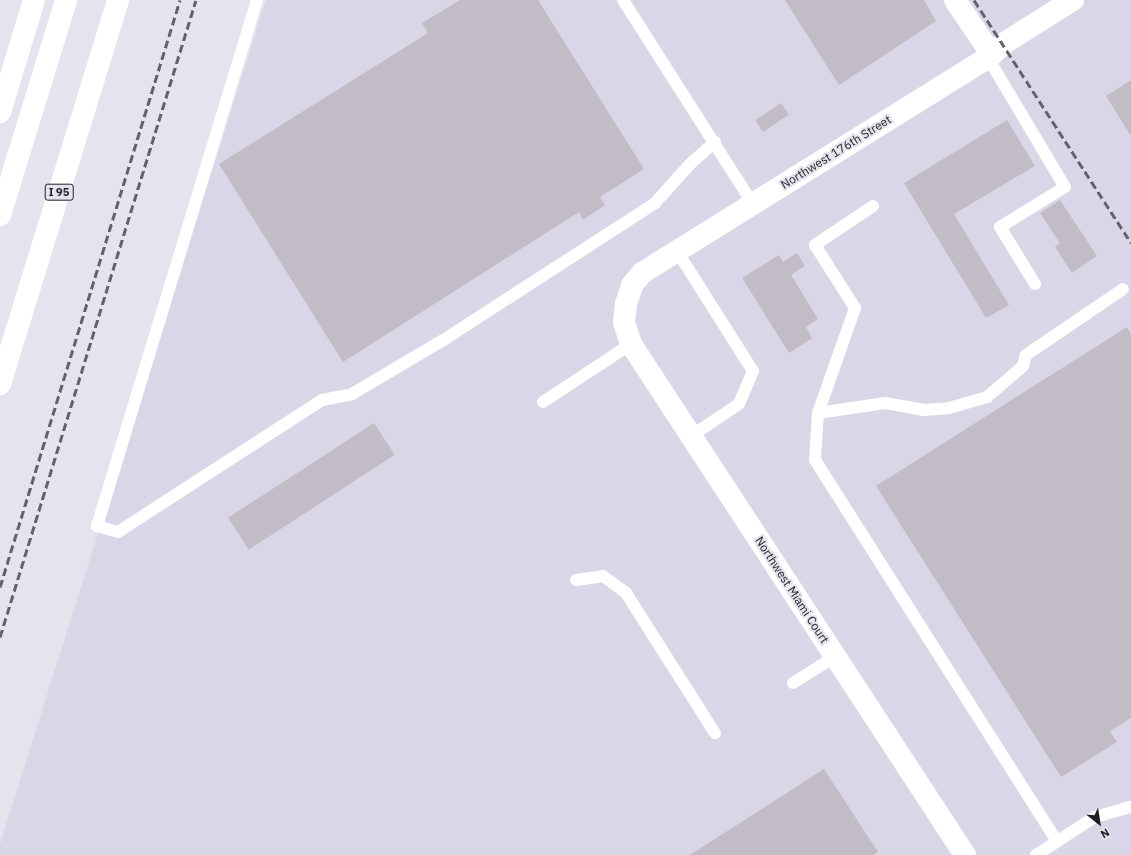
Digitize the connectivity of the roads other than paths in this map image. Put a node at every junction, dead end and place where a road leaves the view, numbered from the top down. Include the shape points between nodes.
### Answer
1 (34, 0) edge
2 (66, 0) edge
3 (118, 0) edge
4 (257, 0) edge
5 (623, 0) edge
6 (955, 0) edge
7 (1073, 0) edge
8 (990, 57) junction
9 (0, 112) edge
10 (715, 142) junction
11 (753, 204) junction
12 (874, 206) dead end
13 (0, 215) edge
14 (677, 251) junction
15 (1035, 284) dead end
16 (1123, 289) dead end
17 (624, 322) joint
18 (631, 344) junction
19 (0, 384) edge
20 (543, 402) dead end
21 (818, 413) junction
22 (691, 436) junction
23 (576, 580) dead end
24 (836, 656) junction
25 (793, 683) dead end
26 (715, 733) dead end
27 (1131, 807) edge
28 (1057, 842) junction
29 (965, 855) edge
30 (1036, 855) edge

1 - 9 main road
2 - 13 main road
3 - 19 main road, I 95
4 - 10 lane via 97,526 118,532 322,400 352,394 445,339 656,203 691,163
5 - 10 lane
6 - 8 main road
7 - 8 main road, Northwest 176th Street
8 - 11 main road, Northwest 176th Street
8 - 15 lane via 1065,187 1000,227
10 - 11 lane
11 - 14 main road, Northwest 176th Street
12 - 21 lane via 815,245 855,308
14 - 17 main road, Northwest 176th Street via 642,273 632,285
14 - 22 lane via 753,371 739,404
16 - 21 lane via 1026,355 1023,366 987,397 949,408 923,410 885,403
17 - 18 main road, Northwest Miami Court
18 - 20 lane
18 - 22 main road, Northwest Miami Court
21 - 28 lane via 816,460
22 - 24 main road, Northwest Miami Court
23 - 26 lane via 603,576 626,593
24 - 25 lane
24 - 29 main road, Northwest Miami Court
27 - 28 lane via 1095,817
28 - 30 lane

